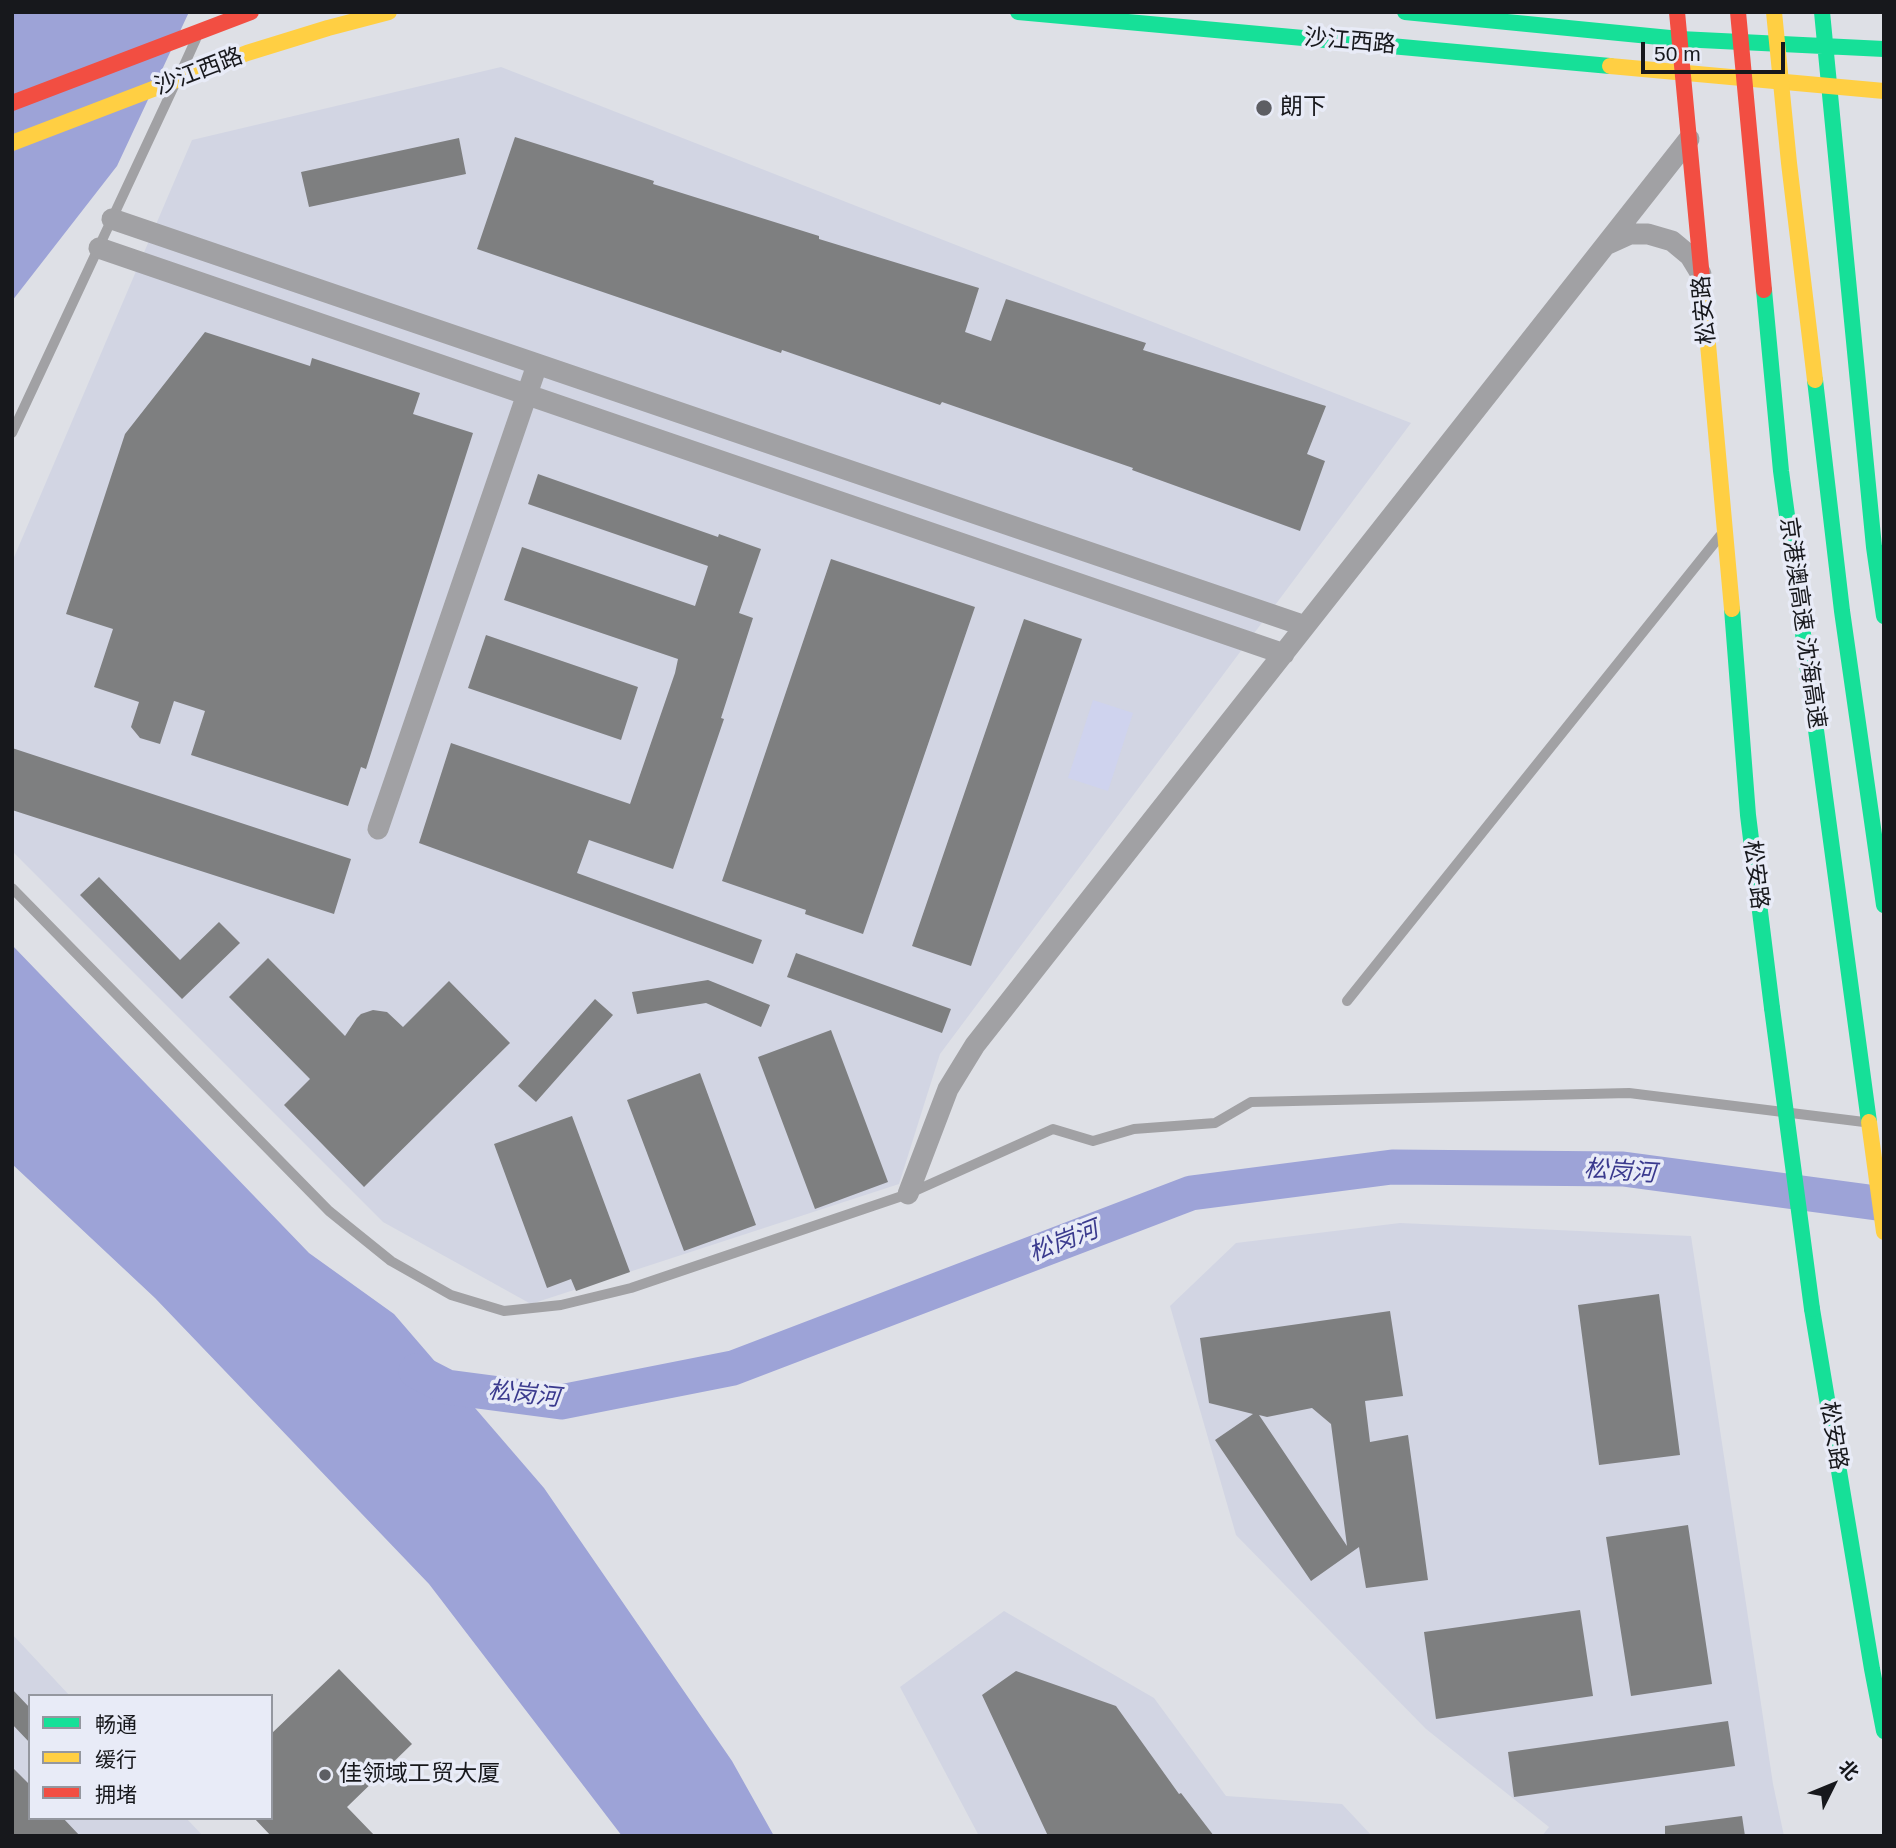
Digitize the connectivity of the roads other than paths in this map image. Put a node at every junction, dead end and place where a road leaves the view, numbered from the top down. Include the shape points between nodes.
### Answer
1 (209, 12) edge
2 (251, 12) edge
3 (389, 12) edge
4 (1018, 12) edge
5 (1405, 12) edge
6 (1677, 12) edge
7 (1738, 12) edge
8 (1774, 12) edge
9 (1822, 12) edge
10 (1680, 39) junction
11 (1825, 45) junction
12 (1884, 48) edge
13 (1683, 72) junction
14 (1829, 86) junction
15 (1884, 92) edge
16 (12, 103) edge
17 (1689, 139) junction
18 (12, 143) edge
19 (112, 219) junction
20 (1606, 244) junction
21 (99, 248) junction
22 (1702, 275) junction
23 (537, 365) junction
24 (527, 395) junction
25 (12, 433) edge
26 (1726, 528) junction
27 (1884, 616) edge
28 (1305, 626) junction
29 (1284, 654) junction
30 (378, 829) dead end
31 (12, 888) edge
32 (1884, 905) edge
33 (1348, 1001) dead end
34 (1884, 1125) edge
35 (908, 1194) junction
36 (1884, 1232) edge
37 (1884, 1731) edge

1 - 19 lane
2 - 16 main road, 沙江西路, bridge
3 - 18 main road, 沙江西路, bridge via 247,53
4 - 13 main road, 沙江西路
5 - 10 main road, 沙江西路
6 - 10 main road, 松安路
7 - 36 main road, 京港澳高速 沈海高速, bridge via 1781,471
8 - 32 main road, 京港澳高速 沈海高速, bridge via 1840,597
9 - 11 main road
10 - 11 main road, 沙江西路
10 - 13 main road, 松安路
11 - 12 main road, 沙江西路
11 - 14 main road
13 - 14 main road, 沙江西路
13 - 17 main road, 松安路
14 - 15 main road, 沙江西路
14 - 27 main road
17 - 20 street
17 - 22 main road, 松安路
19 - 21 lane
19 - 23 street
20 - 22 street via 1630,234 1648,234 1672,242 1690,256
20 - 28 street
21 - 24 street
21 - 25 lane
22 - 26 main road, 松安路
23 - 24 street
23 - 28 street
24 - 29 street
24 - 30 street
26 - 33 lane
26 - 37 main road, 松安路, bridge via 1748,815 1772,1008 1812,1309
28 - 29 street
29 - 35 street via 975,1045 948,1089
31 - 35 lane via 329,1211 391,1261 451,1295 503,1311 561,1305 631,1288
34 - 35 lane via 1629,1093 1251,1101 1216,1123 1135,1129 1093,1141 1053,1129

